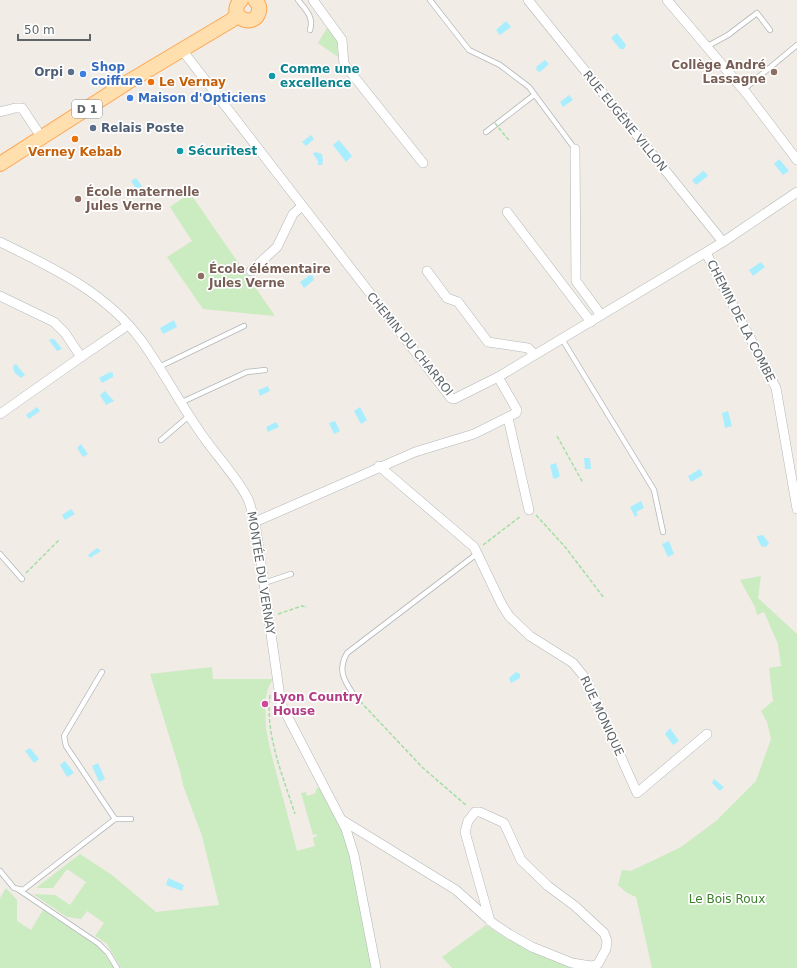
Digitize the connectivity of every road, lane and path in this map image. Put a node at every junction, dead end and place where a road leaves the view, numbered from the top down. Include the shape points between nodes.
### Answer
1 (241, 0) edge
2 (298, 0) edge
3 (313, 0) edge
4 (430, 0) edge
5 (528, 0) edge
6 (667, 0) edge
7 (258, 1) edge
8 (237, 14) junction
9 (310, 30) dead end
10 (770, 30) dead end
11 (797, 45) edge
12 (706, 47) junction
13 (182, 50) junction
14 (743, 90) junction
15 (534, 94) junction
16 (0, 112) edge
17 (495, 123) dead end
18 (486, 132) dead end
19 (42, 138) junction
20 (509, 140) dead end
21 (575, 149) joint
22 (21, 152) junction
23 (797, 160) edge
24 (423, 163) dead end
25 (0, 164) edge
26 (0, 174) edge
27 (797, 192) edge
28 (302, 206) junction
29 (507, 212) dead end
30 (0, 242) edge
31 (723, 242) junction
32 (706, 253) junction
33 (251, 271) dead end
34 (427, 271) dead end
35 (0, 296) edge
36 (601, 315) junction
37 (591, 322) junction
38 (128, 325) junction
39 (244, 326) dead end
40 (562, 339) junction
41 (534, 354) junction
42 (81, 356) junction
43 (158, 368) junction
44 (265, 370) dead end
45 (498, 377) junction
46 (180, 403) junction
47 (0, 414) edge
48 (189, 416) junction
49 (508, 418) junction
50 (557, 436) dead end
51 (161, 440) dead end
52 (379, 466) junction
53 (583, 483) dead end
54 (797, 509) edge
55 (529, 510) junction
56 (254, 522) junction
57 (663, 532) dead end
58 (59, 540) dead end
59 (477, 551) junction
60 (0, 554) edge
61 (291, 574) dead end
62 (22, 579) joint
63 (264, 583) junction
64 (604, 598) dead end
65 (306, 607) dead end
66 (268, 617) junction
67 (102, 672) dead end
68 (277, 680) junction
69 (352, 692) joint
70 (707, 734) dead end
71 (475, 812) junction
72 (295, 814) dead end
73 (115, 819) junction
74 (131, 819) dead end
75 (342, 820) junction
76 (0, 872) edge
77 (18, 889) junction
78 (490, 921) junction
79 (116, 968) edge
80 (376, 968) edge

1 - 8 main road via 236,7
2 - 9 lane via 310,17
3 - 24 street via 342,40 344,64
4 - 15 lane via 469,50 500,65 529,87
5 - 31 street, RUE EUGÈNE VILLON
6 - 12 street
7 - 8 main road via 259,10 254,19 246,21
8 - 13 main road, D 1 via 232,20
10 - 12 lane via 757,13 728,35
11 - 14 lane
12 - 14 street
13 - 19 main road, D 1
13 - 28 street, CHEMIN DU CHARROI
14 - 23 street
15 - 18 lane
15 - 21 lane
16 - 19 street via 22,108
17 - 20 path, bridge
19 - 22 main road, D 1
21 - 36 street via 576,281
22 - 25 main road, D 1
22 - 26 main road, D 1
27 - 31 street
28 - 33 street via 293,214 278,247
28 - 45 street, CHEMIN DU CHARROI via 452,398
29 - 37 street
30 - 38 street, MONTÉE DU VERNAY via 74,280 104,302
31 - 32 street
32 - 36 street, CHEMIN DE LA COMBE
32 - 54 street, CHEMIN DE LA COMBE via 776,388
34 - 41 street via 447,298 458,302 488,342 528,348
35 - 42 street via 54,322
36 - 37 street, CHEMIN DE LA COMBE
37 - 40 street, CHEMIN DE LA COMBE
38 - 42 street
38 - 43 street, MONTÉE DU VERNAY
39 - 43 lane
40 - 41 street, CHEMIN DE LA COMBE
40 - 57 lane via 654,490
41 - 45 street, CHEMIN DE LA COMBE
42 - 47 street
43 - 46 street, MONTÉE DU VERNAY
44 - 46 lane via 247,372
45 - 49 street via 517,408 516,413
46 - 48 street, MONTÉE DU VERNAY
48 - 51 lane
48 - 56 street, MONTÉE DU VERNAY via 247,497
49 - 52 street via 474,434
49 - 55 street
50 - 53 path
52 - 56 street
52 - 59 street, RUE MONIQUE
55 - 59 path
55 - 64 path via 566,548
56 - 63 street, MONTÉE DU VERNAY
58 - 62 path via 28,569
59 - 69 lane via 347,653 342,672
59 - 70 street, RUE MONIQUE via 509,616 530,636 573,663 586,679 637,792
60 - 62 lane
61 - 63 lane
63 - 66 street, MONTÉE DU VERNAY
65 - 66 path
66 - 68 street, MONTÉE DU VERNAY
67 - 73 lane via 64,736 66,746
68 - 72 path via 270,696 270,727
68 - 75 street, MONTÉE DU VERNAY via 283,709
69 - 71 path via 423,768
71 - 78 street via 468,821 465,832
71 - 78 street via 504,823 520,860 598,926 607,941 606,949 598,964 582,966 532,946
73 - 74 lane
73 - 77 lane via 23,890
75 - 78 street via 456,890
75 - 80 street, MONTÉE DU VERNAY via 354,855
76 - 77 lane
77 - 79 lane via 99,944

